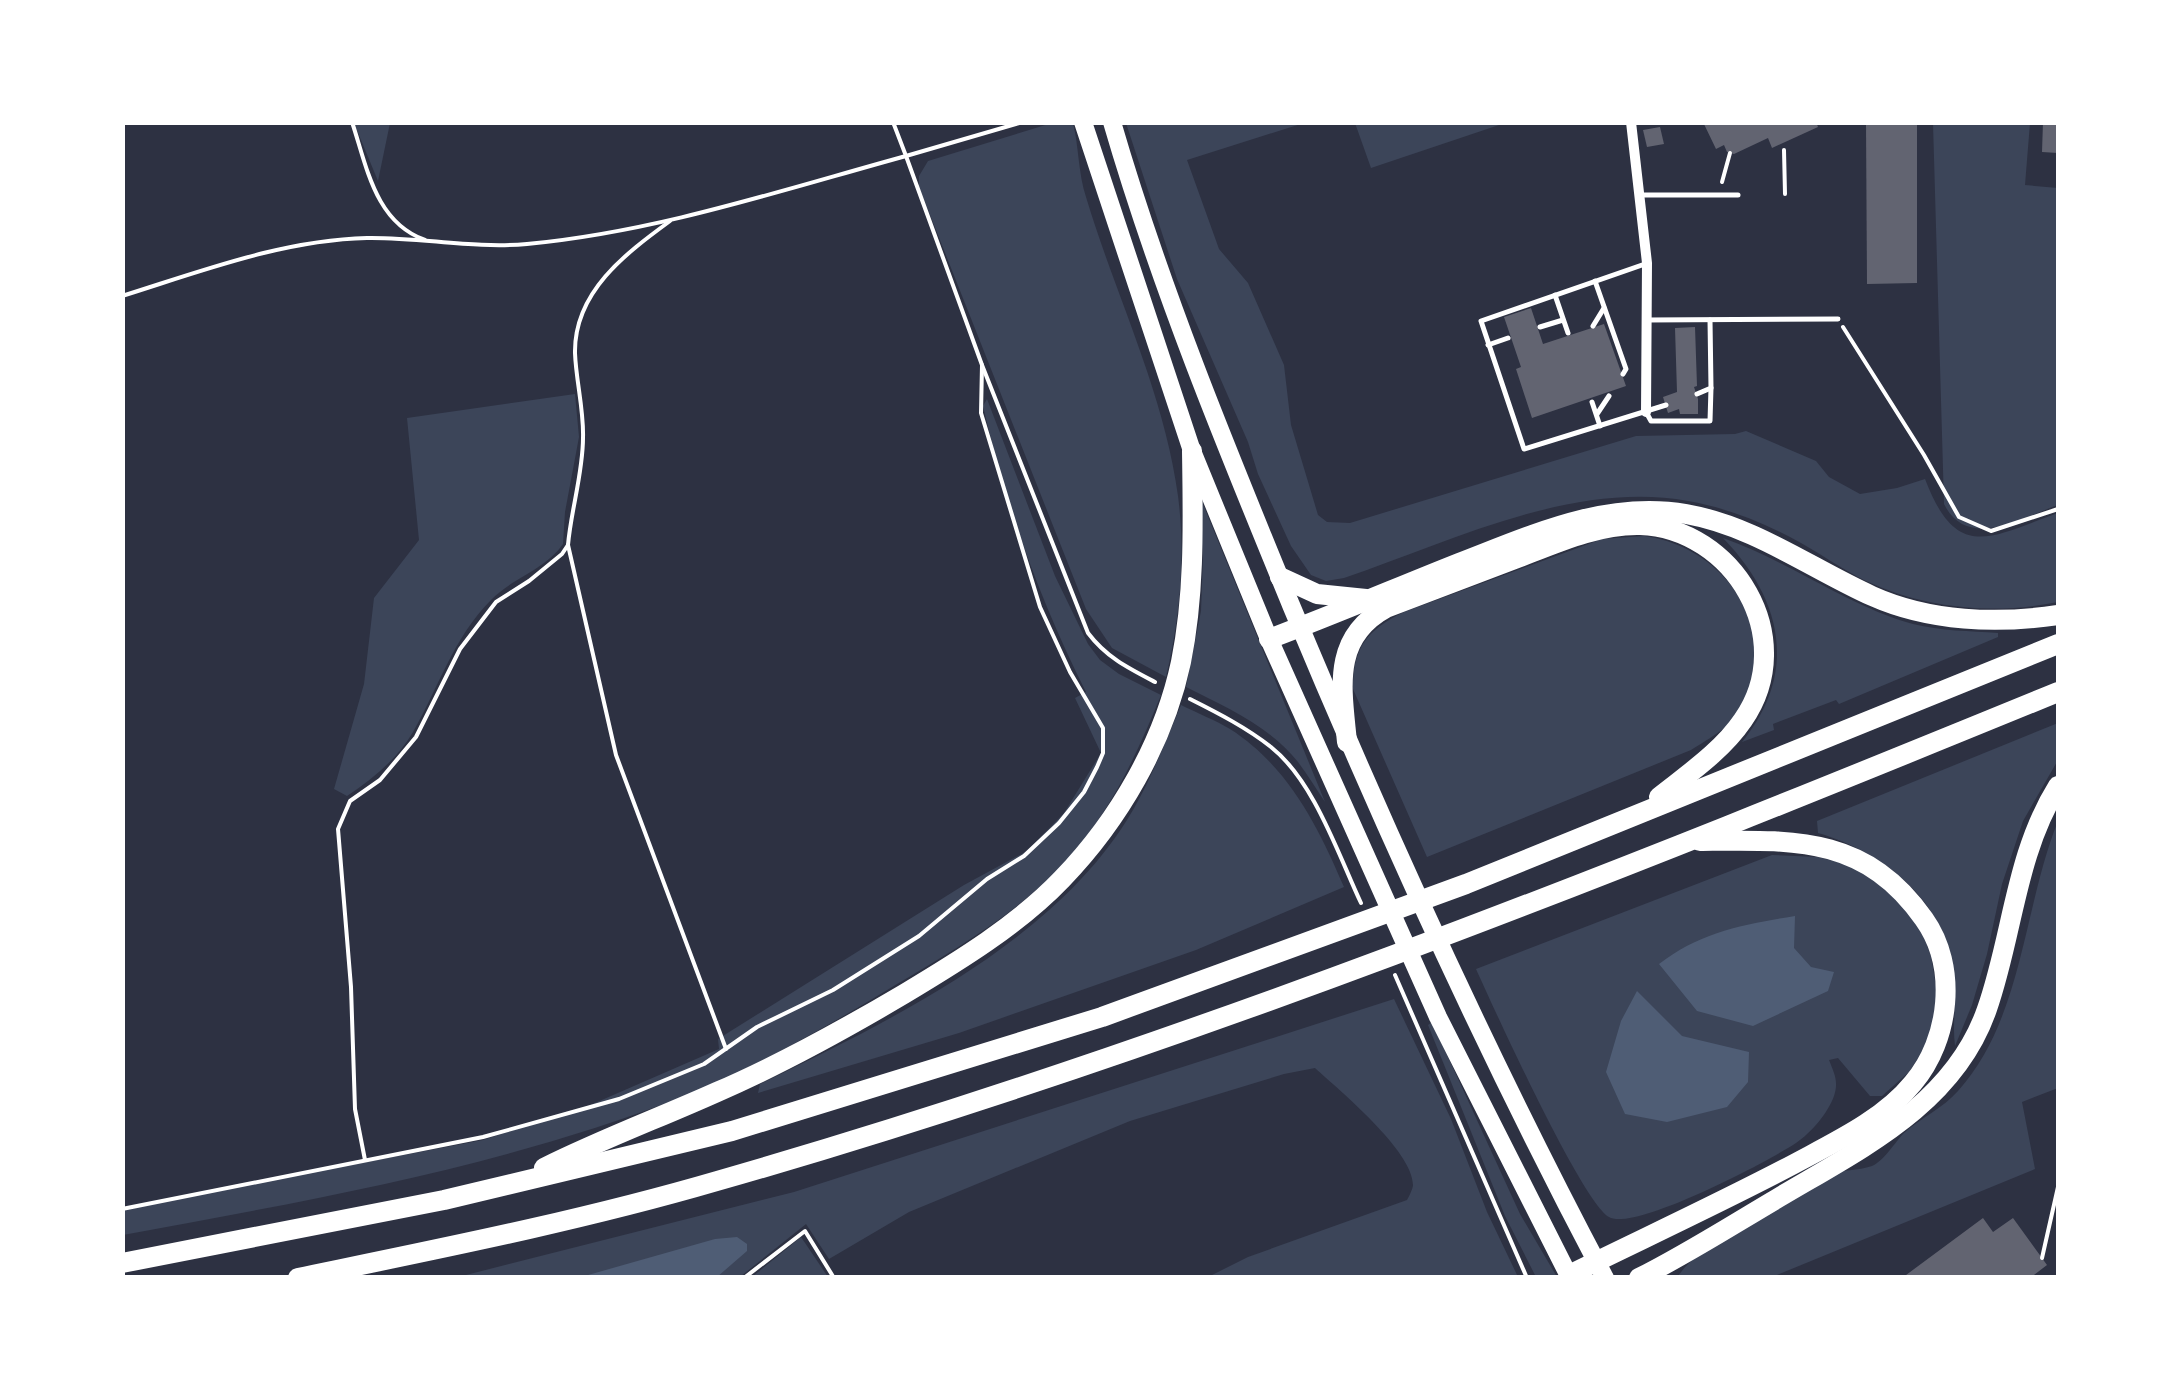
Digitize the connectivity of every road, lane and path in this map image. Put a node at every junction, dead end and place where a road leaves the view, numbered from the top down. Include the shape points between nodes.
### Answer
1 (352, 122) edge
2 (893, 122) edge
3 (1083, 122) edge
4 (1112, 122) edge
5 (1631, 122) edge
6 (1020, 124) edge
7 (1784, 150) dead end
8 (1730, 153) dead end
9 (906, 156) junction
10 (1784, 194) dead end
11 (1640, 195) junction
12 (1721, 195) junction
13 (1738, 195) dead end
14 (670, 221) junction
15 (429, 242) junction
16 (1647, 263) junction
17 (1595, 282) junction
18 (1555, 295) junction
19 (122, 296) edge
20 (1604, 308) junction
21 (1838, 319) joint
22 (1563, 320) junction
23 (1647, 320) junction
24 (1710, 320) junction
25 (1593, 326) dead end
26 (1540, 327) dead end
27 (1568, 333) dead end
28 (1508, 338) dead end
29 (1488, 344) junction
30 (982, 365) junction
31 (1623, 374) dead end
32 (1710, 388) junction
33 (1697, 394) dead end
34 (1609, 396) dead end
35 (1592, 402) dead end
36 (1666, 405) dead end
37 (1646, 412) junction
38 (1596, 415) junction
39 (1600, 426) junction
40 (1192, 452) junction
41 (2058, 509) edge
42 (568, 545) junction
43 (1280, 577) junction
44 (1368, 599) junction
45 (2058, 615) edge
46 (1300, 627) junction
47 (1269, 639) junction
48 (2058, 644) edge
49 (1119, 664) dead end
50 (2058, 692) edge
51 (1219, 714) dead end
52 (1347, 742) junction
53 (2058, 786) edge
54 (1645, 809) junction
55 (1688, 841) junction
56 (1339, 856) dead end
57 (1419, 1026) dead end
58 (726, 1049) junction
59 (365, 1161) junction
60 (512, 1184) junction
61 (2058, 1187) edge
62 (122, 1209) edge
63 (2042, 1258) dead end
64 (122, 1263) edge
65 (1601, 1270) edge
66 (1665, 1271) edge
67 (1570, 1276) edge
68 (298, 1278) edge
69 (744, 1278) edge
70 (834, 1278) edge
71 (1527, 1278) edge
72 (1640, 1278) edge

1 - 15 path via 370,184 392,220
2 - 9 path
3 - 40 main road
4 - 43 main road via 1223,442
5 - 11 street
6 - 9 path
7 - 10 path
8 - 12 path
9 - 14 path
9 - 30 path
11 - 12 lane
11 - 16 street
12 - 13 lane
14 - 15 path via 525,244
14 - 42 path via 589,295 577,322 584,438
15 - 19 path via 366,238 293,247
16 - 17 lane
16 - 23 street
17 - 18 lane
17 - 20 lane
18 - 22 lane
18 - 29 lane via 1480,321
20 - 25 lane
20 - 31 lane
21 - 24 lane
21 - 41 path via 1959,517 1991,531
22 - 26 lane
22 - 27 lane
23 - 24 lane
23 - 37 street
24 - 32 lane
28 - 29 lane
29 - 39 lane via 1524,449
30 - 49 path via 1088,633
30 - 58 path via 981,413 995,464 1040,607 1103,728 1103,752 1084,792 1024,856 919,936
32 - 33 lane
32 - 37 lane via 1710,421 1651,421
34 - 38 lane
35 - 38 lane
36 - 37 lane
37 - 39 lane
38 - 39 lane
40 - 47 main road
40 - 60 highway via 1193,570 1180,663 1136,780 1062,880 949,967 818,1045
42 - 58 path via 616,755
42 - 59 path via 496,602 460,648 416,737 380,780 350,801 338,829 354,1109
43 - 44 highway via 1317,594
43 - 46 main road
44 - 45 highway via 1538,532 1648,510 1750,533 1910,610 2018,621
44 - 46 highway
46 - 47 highway
46 - 52 main road
47 - 67 main road via 1438,1017
48 - 54 highway
50 - 55 highway
51 - 56 path via 1287,762
52 - 54 highway via 1346,653 1366,618 1590,533 1664,528 1706,545 1738,574 1759,618 1762,671 1744,718 1723,743
52 - 65 main road
53 - 66 highway via 2019,877 1987,1009 1952,1075 1902,1123
54 - 60 highway via 1466,884 1102,1017 732,1132
55 - 65 highway via 1813,846 1890,877 1928,924 1946,981 1945,1008 1928,1061 1887,1108
55 - 68 highway via 1297,991 943,1114 713,1183
57 - 71 path
58 - 59 path via 618,1100
59 - 62 path
60 - 64 highway
61 - 63 path
65 - 67 highway
66 - 72 highway
69 - 70 path via 805,1231

